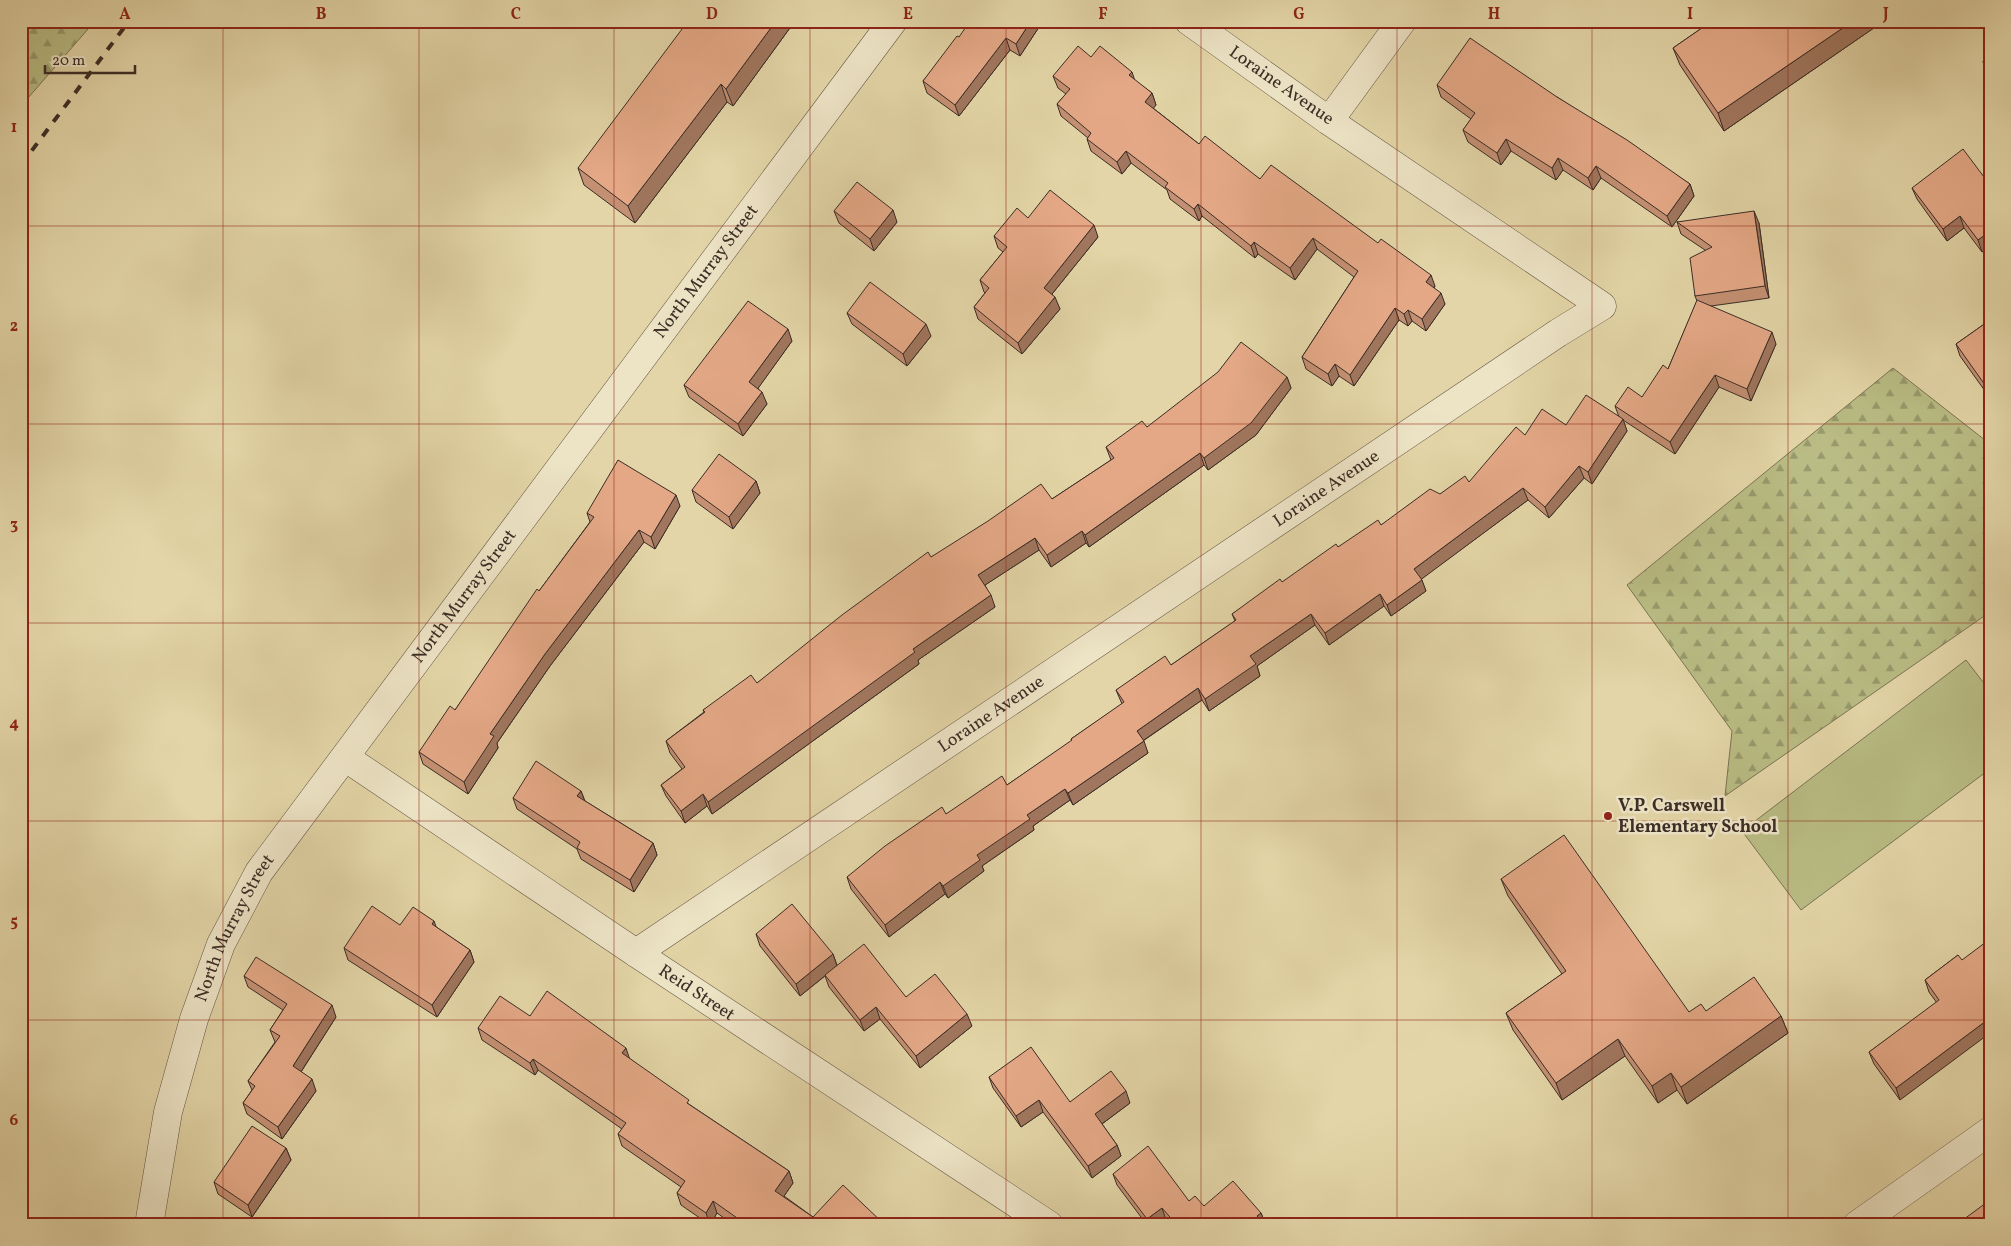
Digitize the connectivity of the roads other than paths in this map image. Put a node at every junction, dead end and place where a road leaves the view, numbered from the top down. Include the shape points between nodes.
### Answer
1 (892, 21) edge
2 (1189, 21) edge
3 (1402, 21) edge
4 (1329, 121) junction
5 (346, 758) junction
6 (636, 953) junction
7 (1990, 1131) edge
8 (149, 1225) edge
9 (1049, 1225) edge
10 (1857, 1225) edge

1 - 5 street, North Murray Street
2 - 4 street, Loraine Avenue
3 - 4 street
4 - 6 street, Loraine Avenue via 1602,306
5 - 6 street, Reid Street
5 - 8 street, North Murray Street via 259,872 221,944 194,1019 168,1112
6 - 9 street, Reid Street
7 - 10 street

